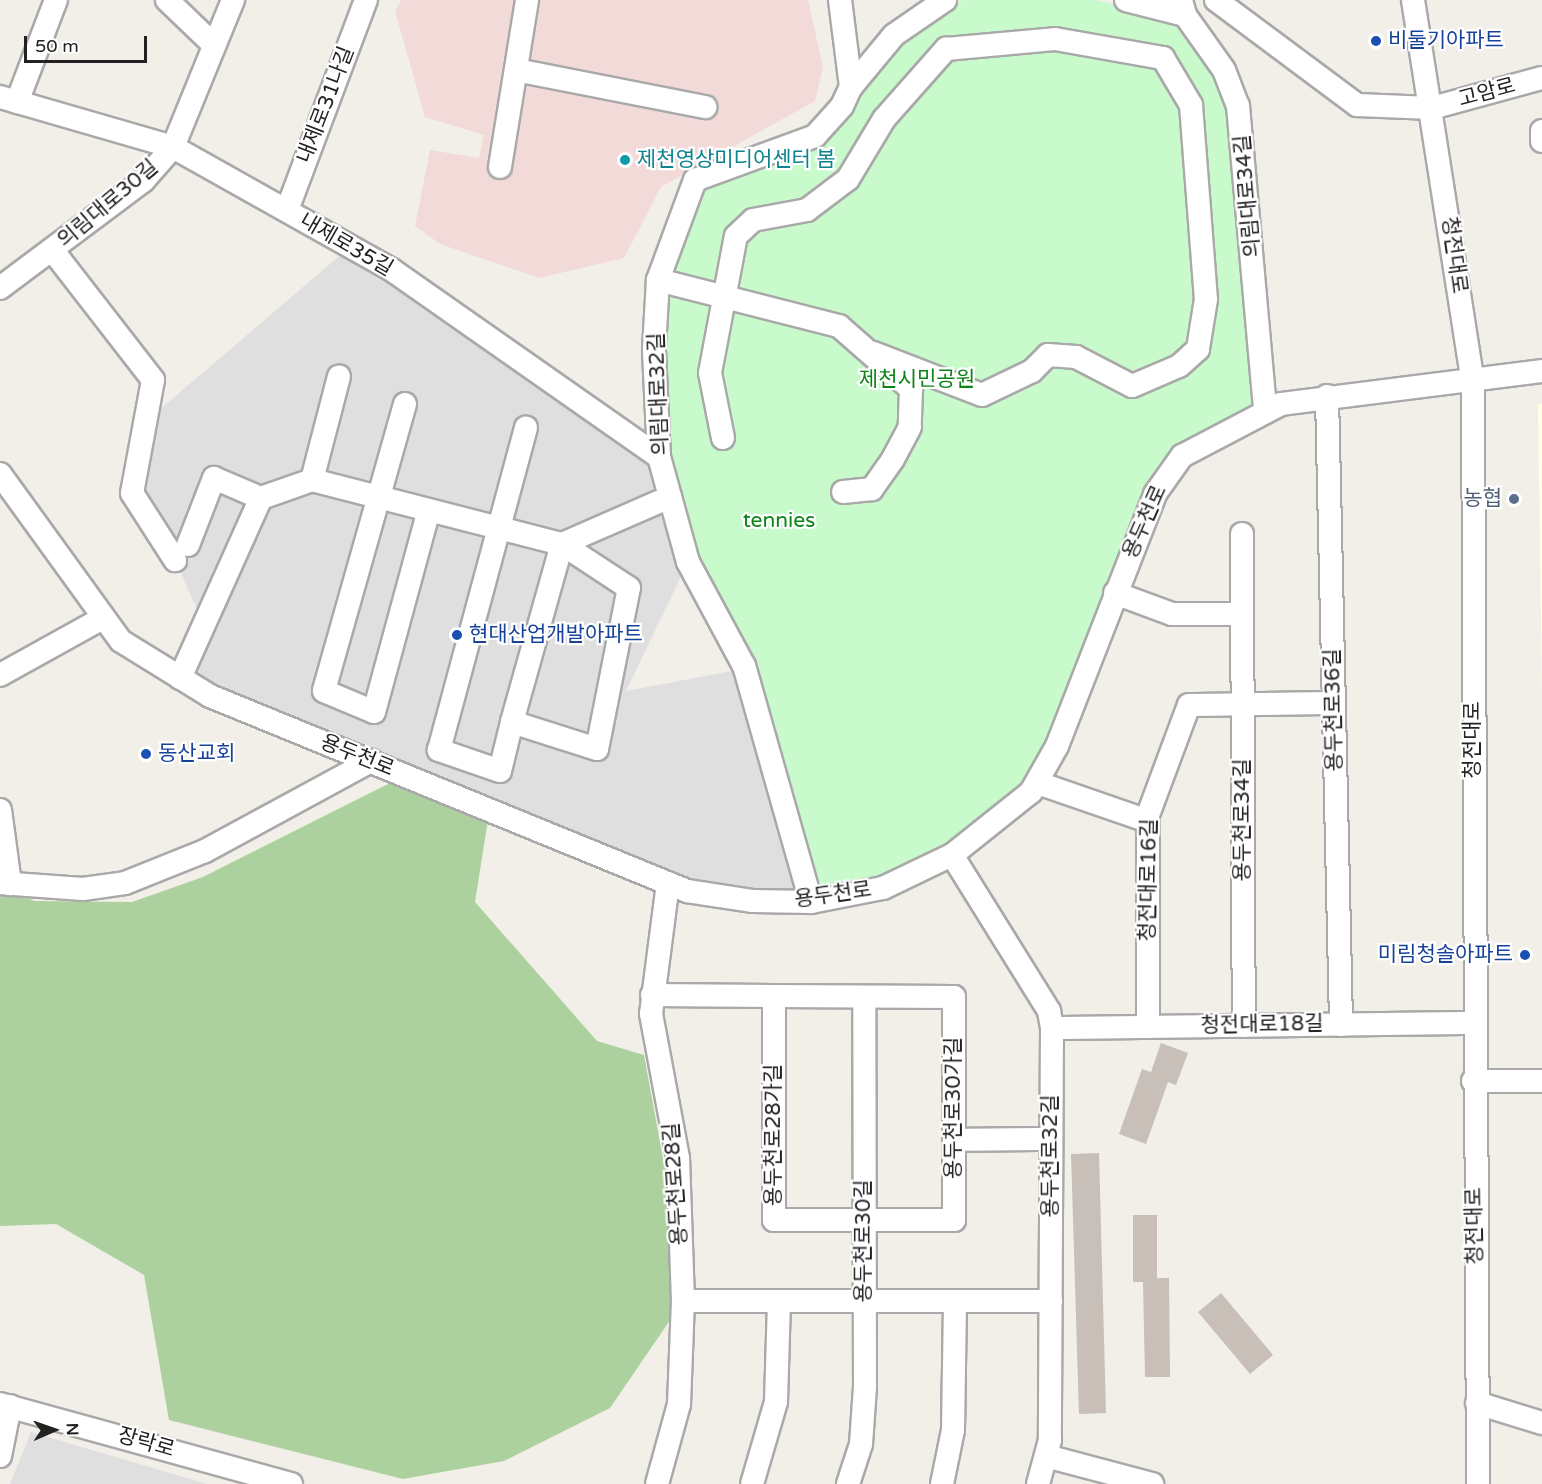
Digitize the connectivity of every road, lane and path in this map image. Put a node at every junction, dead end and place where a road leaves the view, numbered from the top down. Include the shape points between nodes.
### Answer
1 (56, 0) edge
2 (167, 0) edge
3 (233, 0) edge
4 (366, 0) edge
5 (527, 0) edge
6 (840, 0) edge
7 (945, 0) edge
8 (1126, 0) edge
9 (1216, 0) edge
10 (1413, 0) edge
11 (1183, 8) edge
12 (214, 45) junction
13 (516, 70) junction
14 (1542, 78) edge
15 (851, 87) junction
16 (8, 100) edge
17 (705, 107) dead end
18 (1432, 108) junction
19 (1542, 131) edge
20 (1542, 141) edge
21 (173, 147) junction
22 (500, 167) dead end
23 (287, 210) junction
24 (53, 251) junction
25 (658, 280) junction
26 (0, 288) edge
27 (724, 293) junction
28 (873, 353) junction
29 (1542, 371) edge
30 (339, 376) dead end
31 (1473, 384) junction
32 (1327, 396) junction
33 (405, 404) dead end
34 (1265, 408) junction
35 (525, 428) dead end
36 (723, 438) dead end
37 (659, 458) junction
38 (0, 474) edge
39 (312, 480) junction
40 (843, 492) dead end
41 (380, 497) junction
42 (670, 497) junction
43 (261, 498) junction
44 (429, 510) junction
45 (502, 528) junction
46 (1242, 534) dead end
47 (562, 544) junction
48 (1115, 593) junction
49 (1242, 614) junction
50 (101, 619) junction
51 (0, 675) edge
52 (180, 678) junction
53 (1243, 704) junction
54 (1334, 704) junction
55 (512, 722) junction
56 (371, 761) junction
57 (1038, 783) junction
58 (0, 810) edge
59 (1148, 821) junction
60 (952, 855) junction
61 (5, 883) edge
62 (668, 884) junction
63 (811, 902) junction
64 (652, 995) junction
65 (774, 996) junction
66 (864, 996) junction
67 (1473, 1023) junction
68 (1341, 1024) junction
69 (1244, 1026) junction
70 (1148, 1027) junction
71 (1052, 1028) junction
72 (1473, 1081) junction
73 (1542, 1081) edge
74 (1052, 1139) junction
75 (954, 1140) junction
76 (864, 1220) junction
77 (682, 1301) junction
78 (778, 1301) junction
79 (865, 1301) junction
80 (955, 1301) junction
81 (1051, 1301) junction
82 (1477, 1403) junction
83 (5, 1405) edge
84 (1542, 1423) edge
85 (0, 1456) edge
86 (1046, 1456) junction
87 (291, 1484) edge
88 (657, 1484) edge
89 (752, 1484) edge
90 (848, 1484) edge
91 (942, 1484) edge
92 (1038, 1484) edge
93 (1152, 1484) edge
94 (1478, 1484) edge

1 - 16 street
2 - 12 street
3 - 12 street, 의림대로30길
4 - 23 street, 내제로31나길
5 - 13 street
6 - 15 street
7 - 15 street, 의림대로32길 via 894,35
8 - 11 street
9 - 18 street, 고암로 via 1357,105
10 - 18 street, 청전대로
11 - 34 street, 의림대로34길 via 1224,70 1238,105
12 - 21 street, 의림대로30길
13 - 17 street
13 - 22 street
14 - 18 street, 고암로
15 - 25 street, 의림대로32길 via 815,136 695,180
16 - 21 street, 내제로35길
18 - 31 street, 청전대로
19 - 20 street
21 - 23 street, 내제로35길
21 - 24 street, 의림대로30길 via 143,181
23 - 37 street, 내제로35길 via 392,270
24 - 26 street, 의림대로30길
24 - 43 street via 153,380 132,493 181,552 214,478
25 - 27 street
25 - 37 street, 의림대로32길
27 - 28 street via 838,326
27 - 28 street via 736,236 753,220 807,210 848,179 884,119 946,49 1055,39 1163,58 1191,105 1206,299 1198,349 1179,366 1132,386 1076,357 1048,355 1032,371 982,395 930,370
27 - 36 street via 710,373
28 - 40 street via 911,389 910,428 872,489
29 - 31 street, 용두천로
30 - 39 street
31 - 32 street, 용두천로
31 - 67 street, 청전대로
32 - 34 street, 용두천로
32 - 54 street, 용두천로36길
33 - 41 street
34 - 48 street, 용두천로 via 1182,456 1166,475
35 - 45 street
37 - 42 street, 의림대로32길
38 - 50 street, 용두천로
39 - 41 street
39 - 43 street
41 - 44 street
41 - 44 street via 324,691 374,712
42 - 47 street
42 - 63 street, 의림대로32길 via 688,562 744,666
43 - 52 street
44 - 45 street
45 - 47 street
45 - 55 street via 439,750 500,771
46 - 49 street, 용두천로34길
47 - 55 street
47 - 55 street via 629,588 597,749
48 - 49 street via 1172,614
48 - 57 street, 용두천로
49 - 53 street, 용두천로34길
50 - 51 street
50 - 52 street, 용두천로 via 129,647
52 - 56 street, 용두천로
53 - 54 street, 청전대로16길
53 - 59 street, 청전대로16길 via 1189,705
53 - 69 street, 용두천로34길
54 - 68 street, 용두천로36길
56 - 61 street via 205,851 125,883 83,889
56 - 62 street, 용두천로
57 - 59 street
57 - 60 street, 용두천로 via 1019,806
58 - 61 street
59 - 70 street, 청전대로16길
60 - 63 street, 용두천로 via 883,888
60 - 71 street, 용두천로32길 via 1049,1011
62 - 63 street, 용두천로 via 732,899
62 - 64 street, 용두천로28길
64 - 65 street
64 - 77 street, 용두천로28길 via 652,1026 678,1158
65 - 66 street
65 - 76 street, 용두천로28가길 via 774,1220
66 - 75 street, 용두천로30가길 via 954,997
66 - 76 street, 용두천로30길
67 - 68 street, 청전대로18길
67 - 72 street, 청전대로
68 - 69 street, 청전대로18길
69 - 70 street, 청전대로18길
70 - 71 street, 청전대로18길
71 - 74 street, 용두천로32길
72 - 73 street
72 - 82 street, 청전대로
74 - 75 street
74 - 81 street, 용두천로32길
75 - 76 street, 용두천로30가길 via 954,1220
76 - 79 street, 용두천로30길
77 - 78 street
77 - 88 street, 용두천로28길 via 679,1404
78 - 79 street
78 - 89 street via 776,1402
79 - 80 street
79 - 90 street, 용두천로30길 via 864,1418
80 - 81 street
80 - 91 street via 953,1430
81 - 86 street, 용두천로32길
82 - 84 street
82 - 94 street, 청전대로
83 - 85 street
83 - 87 street, 장락로
86 - 92 street, 용두천로32길
86 - 93 street

